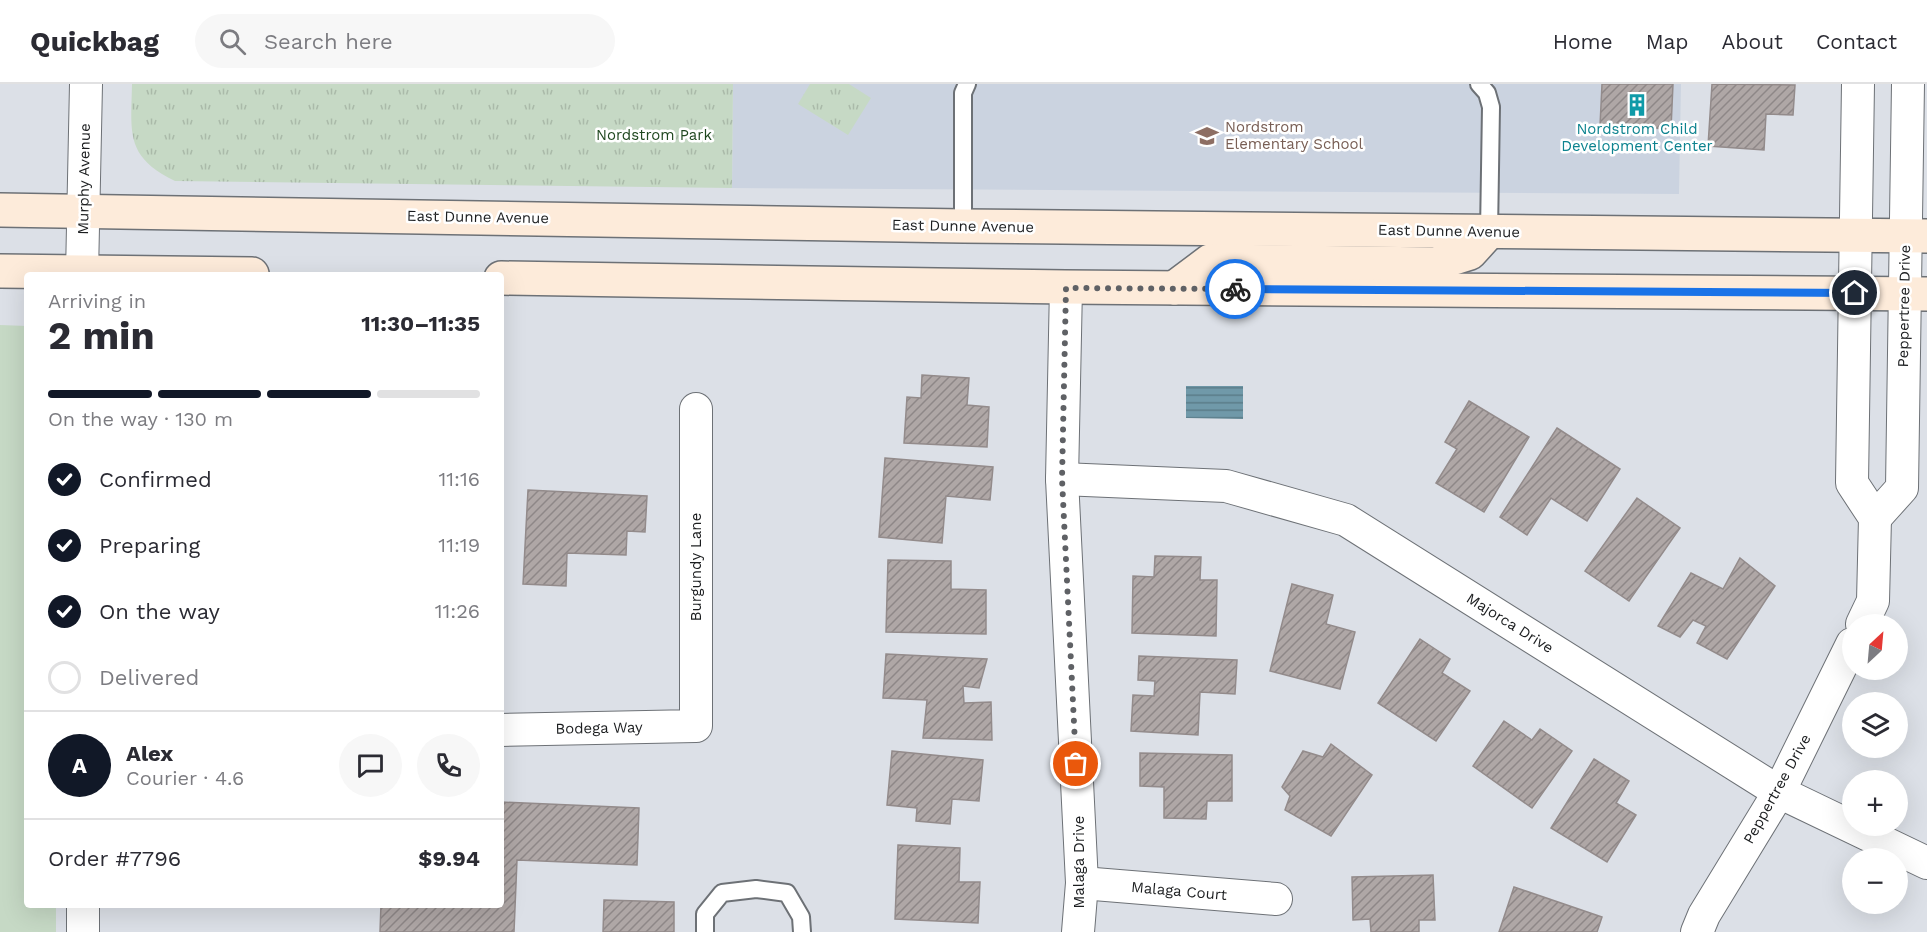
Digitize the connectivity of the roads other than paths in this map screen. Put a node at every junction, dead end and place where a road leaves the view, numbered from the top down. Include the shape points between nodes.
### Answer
1 (86, 84) edge
2 (967, 84) edge
3 (1479, 84) edge
4 (1858, 84) edge
5 (1908, 84) edge
6 (0, 210) edge
7 (83, 210) junction
8 (963, 226) junction
9 (1490, 232) junction
10 (1856, 235) junction
11 (1916, 236) edge
12 (0, 272) edge
13 (24, 272) edge
14 (82, 272) edge
15 (504, 279) edge
16 (1066, 288) junction
17 (1174, 288) junction
18 (1855, 293) junction
19 (1915, 294) edge
20 (696, 409) dead end
21 (1062, 479) junction
22 (1875, 518) junction
23 (1867, 614) edge
24 (1842, 664) edge
25 (696, 726) joint
26 (504, 730) edge
27 (1779, 792) junction
28 (1927, 863) edge
29 (1082, 883) junction
30 (1276, 899) dead end
31 (83, 908) edge
32 (82, 932) edge
33 (705, 932) edge
34 (802, 932) edge
35 (1078, 932) edge
36 (1697, 932) edge

1 - 7 street, Murphy Avenue
2 - 8 lane via 963,93
3 - 9 lane via 1491,107
4 - 10 street
5 - 11 street, Peppertree Drive
6 - 7 main road, East Dunne Avenue
7 - 8 main road, East Dunne Avenue
7 - 14 street, Murphy Avenue
8 - 9 main road, East Dunne Avenue
9 - 10 main road, East Dunne Avenue
9 - 17 main road via 1470,253 1435,264 1210,261
10 - 11 main road, East Dunne Avenue
10 - 18 street
11 - 19 street, Peppertree Drive
12 - 13 main road
15 - 16 main road
16 - 17 main road
16 - 21 street, Malaga Drive
17 - 18 main road
18 - 19 main road
18 - 22 street via 1852,483
19 - 22 street, Peppertree Drive via 1902,488
20 - 25 street, Burgundy Lane
21 - 27 street, Majorca Drive via 1226,486 1346,520
21 - 29 street, Malaga Drive
22 - 23 street via 1874,601
24 - 27 street, Peppertree Drive
25 - 26 street, Bodega Way
27 - 28 street, Majorca Drive
27 - 36 street, Peppertree Drive
29 - 30 street, Malaga Court
29 - 35 street, Malaga Drive
31 - 32 street
33 - 34 lane via 705,914 722,893 756,889 787,893 801,917

